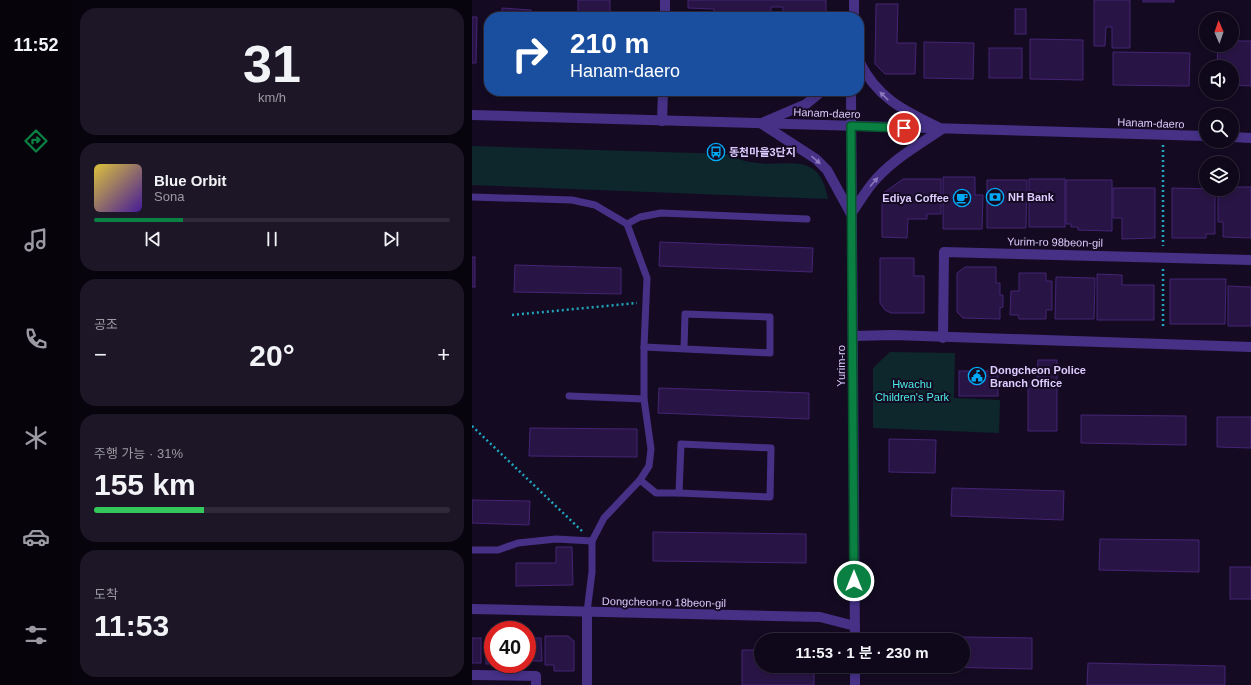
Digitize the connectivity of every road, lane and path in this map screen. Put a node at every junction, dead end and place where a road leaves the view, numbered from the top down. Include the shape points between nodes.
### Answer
1 (665, 0) edge
2 (854, 0) edge
3 (665, 12) edge
4 (854, 12) edge
5 (864, 69) edge
6 (663, 96) edge
7 (816, 96) edge
8 (851, 96) edge
9 (472, 115) edge
10 (662, 121) junction
11 (761, 123) junction
12 (851, 126) junction
13 (942, 129) junction
14 (1163, 135) junction
15 (1199, 136) edge
16 (1239, 137) edge
17 (1251, 138) edge
18 (472, 197) edge
19 (851, 214) junction
20 (806, 219) dead end
21 (627, 224) junction
22 (1163, 257) junction
23 (1251, 260) edge
24 (647, 302) junction
25 (512, 315) dead end
26 (1163, 329) dead end
27 (852, 336) junction
28 (943, 338) junction
29 (644, 346) junction
30 (1251, 347) edge
31 (684, 349) junction
32 (569, 396) dead end
33 (644, 399) junction
34 (472, 426) edge
35 (640, 480) junction
36 (680, 493) junction
37 (592, 541) junction
38 (472, 550) edge
39 (472, 609) edge
40 (587, 612) junction
41 (855, 626) junction
42 (855, 633) edge
43 (855, 673) edge
44 (472, 675) edge
45 (536, 685) edge
46 (587, 685) edge
47 (855, 685) edge

1 - 3 street
2 - 4 street
13 -> 5 street via 888,100
6 - 10 street
7 - 11 street via 806,104
8 - 12 street, Yurim-ro
9 - 10 street, Hanam-daero
10 - 11 street, Hanam-daero
11 - 12 street, Hanam-daero
11 -> 19 street via 816,159 828,170
12 - 13 street, Hanam-daero
12 - 19 street, Yurim-ro
13 - 14 street, Hanam-daero
19 -> 13 street via 886,168 901,155
14 - 15 street, Hanam-daero
14 - 22 path
16 - 17 street
18 - 21 lane via 572,200 595,205
19 - 27 street, Yurim-ro
20 - 21 lane via 661,213 640,217
21 - 24 lane via 647,278
22 - 23 street, Yurim-ro 98beon-gil
22 - 26 path
22 - 28 street, Yurim-ro 98beon-gil via 944,252
24 - 25 path
24 - 29 lane
27 - 28 street
27 - 41 street, Yurim-ro
28 - 30 street
29 - 31 lane
29 - 33 lane
31 - 31 lane via 770,352 770,317 685,314
32 - 33 lane
33 - 35 lane via 651,449 649,466
34 - 37 path
35 - 36 lane via 656,493
35 - 37 lane via 604,518
36 - 36 lane via 770,497 771,448 681,444
37 - 38 lane via 556,538 498,550
37 - 40 lane via 592,572
39 - 40 street, Dongcheon-ro 18beon-gil
40 - 41 street, Dongcheon-ro 18beon-gil via 820,617
40 - 46 street
41 - 42 street, Yurim-ro
43 - 47 street
44 - 45 street via 536,676

